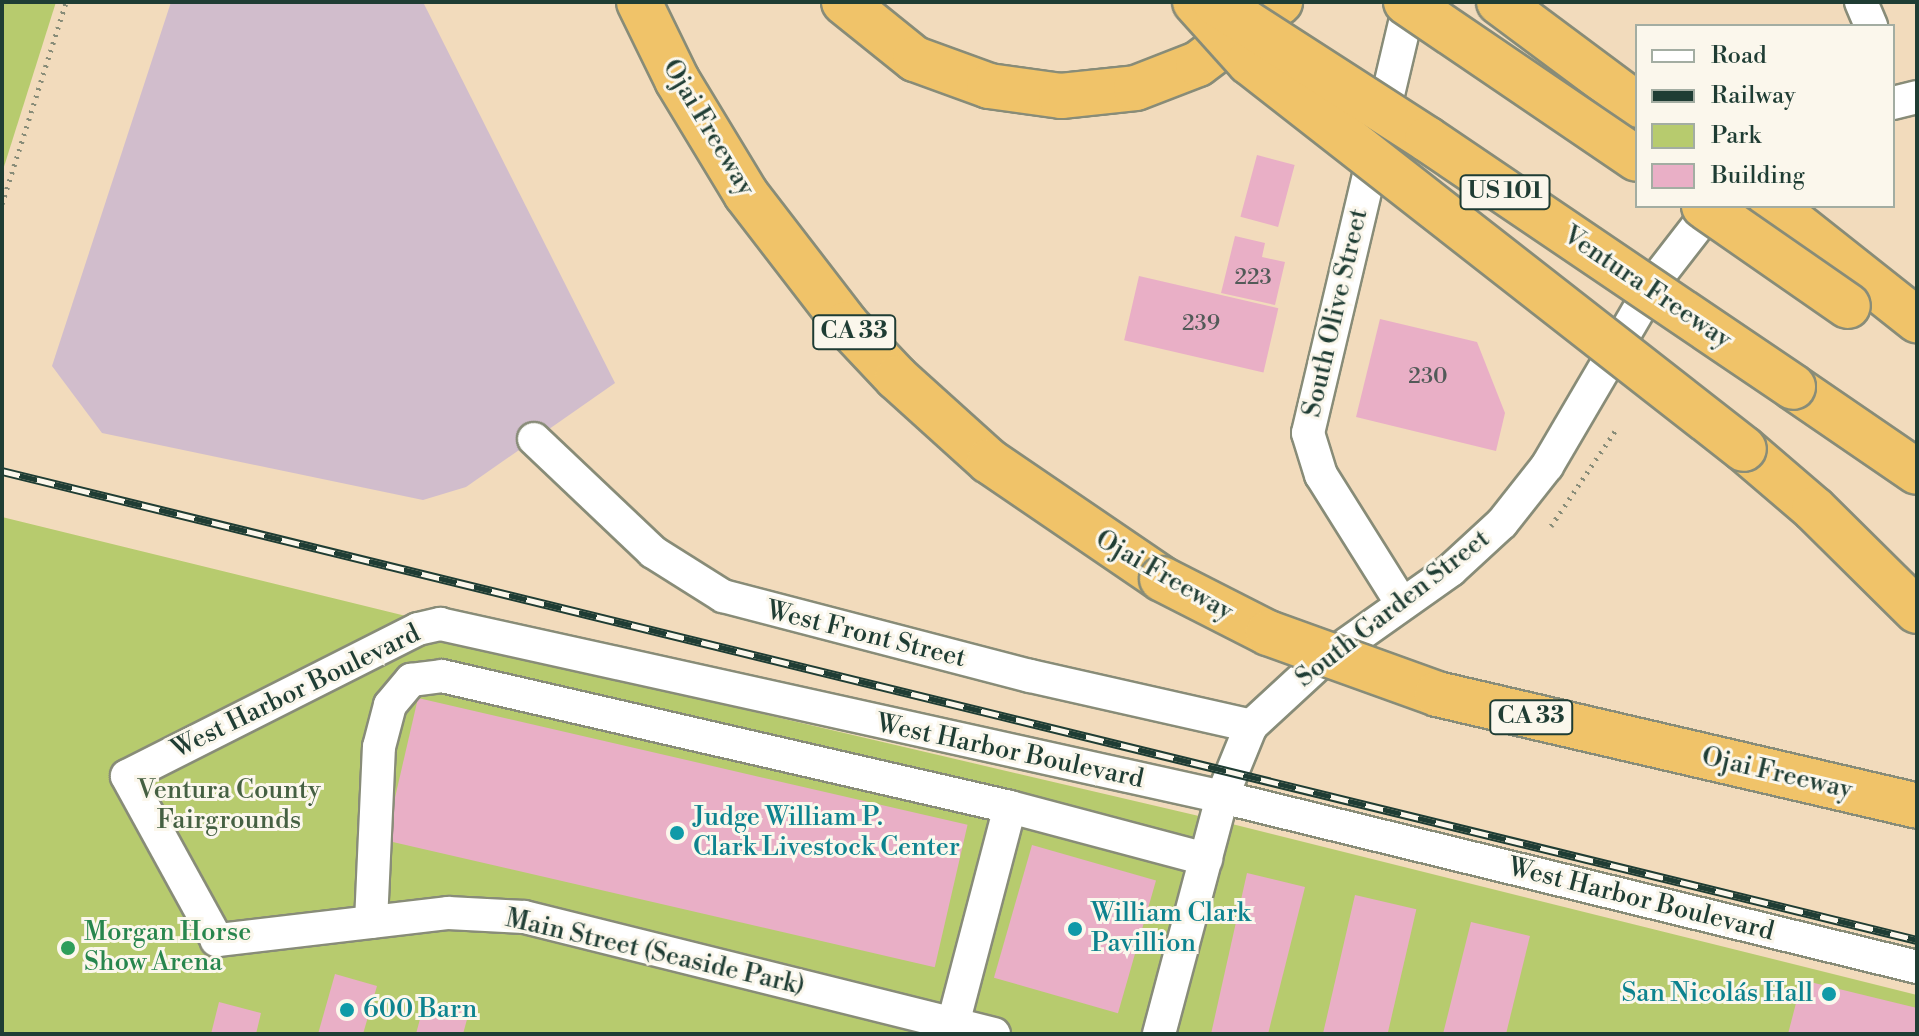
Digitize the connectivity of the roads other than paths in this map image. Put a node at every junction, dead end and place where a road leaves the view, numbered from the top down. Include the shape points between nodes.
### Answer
1 (639, 2) edge
2 (844, 2) edge
3 (1195, 2) edge
4 (1214, 2) edge
5 (1280, 2) edge
6 (1408, 2) edge
7 (1499, 2) edge
8 (1861, 2) edge
9 (1870, 24) edge
10 (1635, 104) edge
11 (1635, 158) edge
12 (1708, 208) edge
13 (1711, 208) edge
14 (1775, 208) edge
15 (1858, 292) junction
16 (1917, 320) edge
17 (1917, 348) edge
18 (534, 439) dead end
19 (1917, 472) edge
20 (1402, 604) junction
21 (1917, 611) edge
22 (1251, 726) junction
23 (1227, 784) junction
24 (1917, 806) edge
25 (1010, 807) junction
26 (1206, 859) junction
27 (371, 922) junction
28 (217, 940) joint
29 (1917, 967) edge
30 (953, 1024) junction
31 (994, 1034) edge
32 (1159, 1034) edge

1 - 24 highway, Ojai Freeway / CA 33, bridge via 677,80 746,194 846,324 989,461 1162,579 1268,633 1437,694
2 - 5 highway via 915,59 989,86 1061,96 1136,88 1198,64
3 - 21 highway, bridge via 1249,62 1744,449
4 - 19 highway, Ventura Freeway / US 101, bridge via 1427,139
6 - 11 highway, bridge
6 - 20 street, South Olive Street via 1308,433 1321,475
7 - 10 highway
8 - 9 street
12 - 15 highway, bridge
13 - 20 street, South Garden Street via 1658,277 1526,495 1478,548
14 - 15 highway
15 - 16 highway
15 - 17 highway
18 - 22 street, West Front Street via 653,552 723,596 1030,676
20 - 22 street, South Garden Street via 1317,665
22 - 23 street, South Garden Street
23 - 26 street, South Garden Street
23 - 28 street, West Harbor Boulevard via 440,624 418,629 127,776
23 - 29 street, West Harbor Boulevard
25 - 26 street
25 - 27 street via 442,676 411,680 390,705 379,747
25 - 30 street
26 - 32 street, South Garden Street
27 - 28 street, Main Street (Seaside Park)
27 - 30 street, Main Street (Seaside Park) via 448,913 524,917
30 - 31 street, Main Street (Seaside Park)

